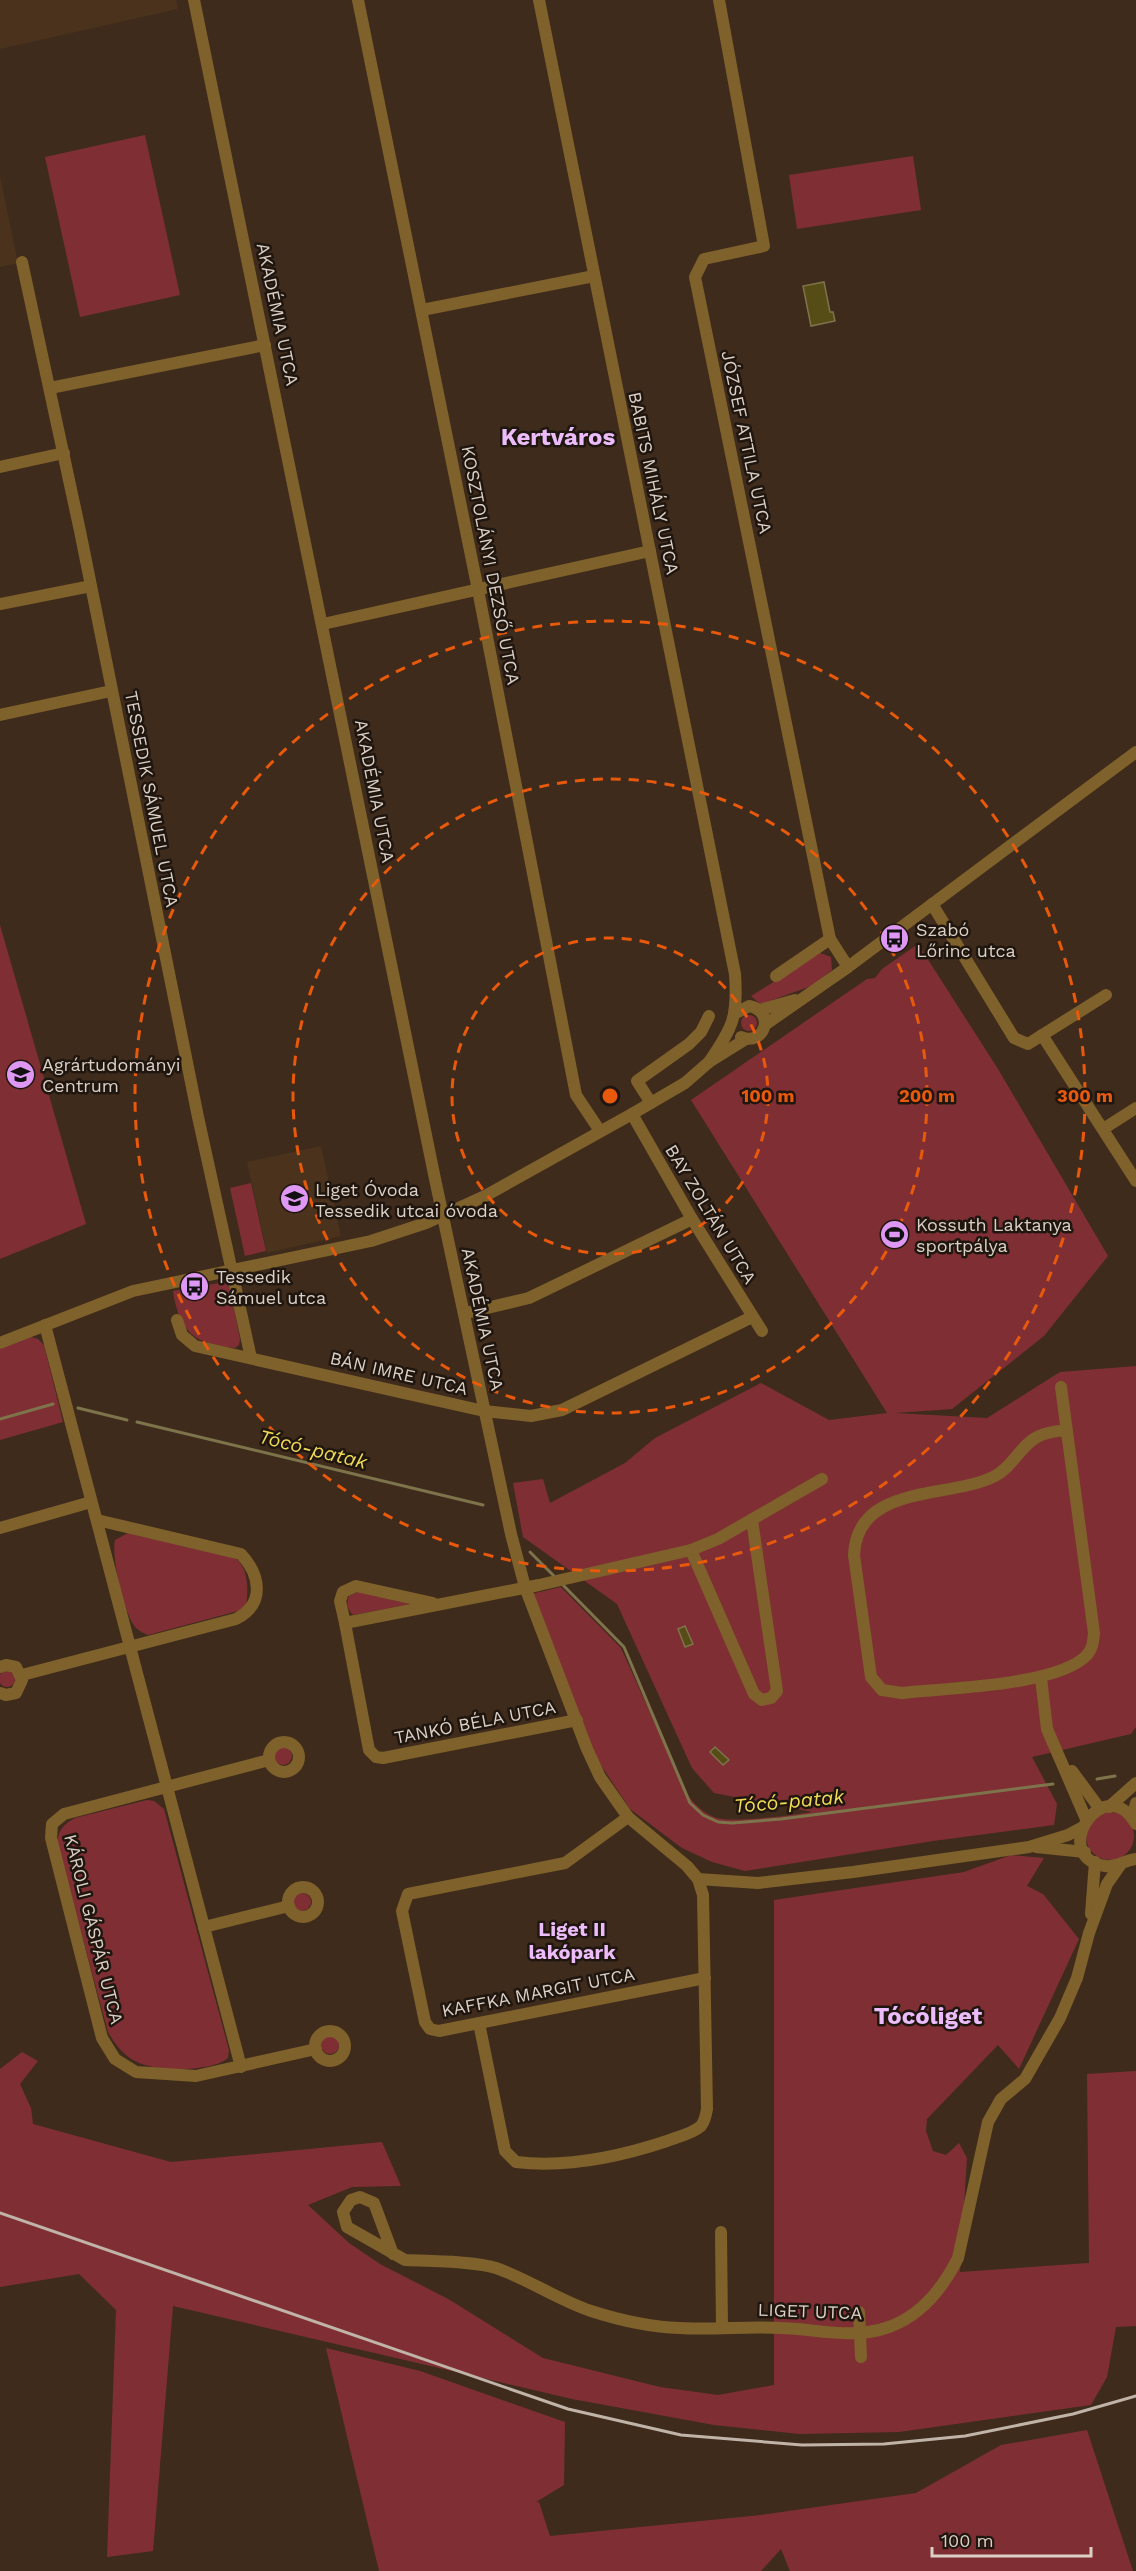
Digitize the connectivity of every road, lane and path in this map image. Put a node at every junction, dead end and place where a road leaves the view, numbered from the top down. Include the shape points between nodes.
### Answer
1 (194, 0) edge
2 (358, 0) edge
3 (539, 0) edge
4 (718, 0) edge
5 (22, 262) dead end
6 (594, 276) junction
7 (422, 310) junction
8 (266, 345) junction
9 (50, 388) junction
10 (64, 453) junction
11 (0, 467) edge
12 (650, 551) junction
13 (91, 586) junction
14 (478, 590) junction
15 (0, 604) edge
16 (322, 624) junction
17 (111, 691) junction
18 (0, 715) edge
19 (1136, 752) edge
20 (932, 904) junction
21 (830, 939) junction
22 (848, 967) junction
23 (735, 974) junction
24 (776, 976) dead end
25 (1106, 994) dead end
26 (802, 998) junction
27 (754, 1008) junction
28 (709, 1016) dead end
29 (734, 1018) junction
30 (766, 1024) junction
31 (1042, 1035) junction
32 (746, 1039) junction
33 (709, 1062) junction
34 (651, 1103) junction
35 (1136, 1108) edge
36 (632, 1114) junction
37 (1104, 1129) junction
38 (600, 1131) junction
39 (1136, 1181) edge
40 (443, 1216) junction
41 (692, 1219) junction
42 (232, 1270) junction
43 (466, 1313) junction
44 (752, 1317) junction
45 (177, 1320) dead end
46 (45, 1325) junction
47 (762, 1331) dead end
48 (0, 1343) edge
49 (251, 1358) junction
50 (1061, 1387) dead end
51 (484, 1411) junction
52 (1066, 1430) junction
53 (822, 1479) dead end
54 (91, 1502) junction
55 (97, 1520) junction
56 (752, 1520) junction
57 (0, 1528) edge
58 (691, 1550) junction
59 (525, 1587) junction
60 (438, 1604) junction
61 (345, 1623) junction
62 (129, 1647) junction
63 (0, 1667) edge
64 (22, 1675) junction
65 (1041, 1678) junction
66 (0, 1693) edge
67 (577, 1720) junction
68 (1060, 1754) junction
69 (269, 1760) dead end
70 (1136, 1784) edge
71 (166, 1787) junction
72 (1136, 1803) edge
73 (1105, 1808) junction
74 (627, 1817) junction
75 (1134, 1821) edge
76 (1084, 1823) junction
77 (1029, 1847) junction
78 (1136, 1848) edge
79 (1085, 1852) junction
80 (1128, 1861) edge
81 (1095, 1862) junction
82 (698, 1879) junction
83 (289, 1906) dead end
84 (204, 1928) junction
85 (1089, 1933) junction
86 (705, 1978) junction
87 (479, 2023) junction
88 (315, 2049) dead end
89 (242, 2067) junction
90 (721, 2232) dead end
91 (393, 2254) junction
92 (859, 2312) dead end
93 (722, 2328) junction
94 (859, 2333) junction
95 (861, 2357) dead end

1 - 8 street, AKADÉMIA UTCA
2 - 7 street, KOSZTOLÁNYI DEZSŐ UTCA
3 - 6 street, BABITS MIHÁLY UTCA
4 - 21 street, JÓZSEF ATTILA UTCA via 764,246 705,259 695,277
5 - 9 street, TESSEDIK SÁMUEL UTCA
6 - 7 street
6 - 12 street, BABITS MIHÁLY UTCA
7 - 14 street, KOSZTOLÁNYI DEZSŐ UTCA
8 - 9 street
8 - 16 street, AKADÉMIA UTCA
9 - 10 street, TESSEDIK SÁMUEL UTCA
10 - 11 street
10 - 13 street, TESSEDIK SÁMUEL UTCA
12 - 14 street
12 - 23 street, BABITS MIHÁLY UTCA
13 - 15 street
13 - 17 street, TESSEDIK SÁMUEL UTCA
14 - 16 street
14 - 38 street, KOSZTOLÁNYI DEZSŐ UTCA via 576,1095
16 - 40 street, AKADÉMIA UTCA
17 - 18 street
17 - 42 street, TESSEDIK SÁMUEL UTCA
19 - 20 street
20 - 22 street
20 - 31 street via 1014,1038 1028,1044
21 - 22 street
21 - 24 street
22 - 26 street
23 - 27 street, BABITS MIHÁLY UTCA
23 - 29 street, BABITS MIHÁLY UTCA
25 - 31 street
26 - 27 street
26 - 30 street
27 - 29 street
27 - 30 street
28 - 34 street via 689,1044 637,1081
29 - 32 street via 737,1034
29 - 33 street
30 - 32 street via 757,1037
31 - 37 street
32 - 33 street
33 - 34 street via 685,1083
34 - 36 street
35 - 37 street
36 - 38 street
36 - 41 street, BAY ZOLTÁN UTCA
37 - 39 street
38 - 40 street
40 - 42 street via 371,1240
40 - 43 street, AKADÉMIA UTCA
41 - 43 street via 529,1298
41 - 44 street, BAY ZOLTÁN UTCA
42 - 46 street via 115,1297
42 - 49 street, TESSEDIK SÁMUEL UTCA
43 - 51 street, AKADÉMIA UTCA
44 - 47 street, BAY ZOLTÁN UTCA
44 - 51 street, BÁN IMRE UTCA via 562,1410 531,1416
45 - 49 street, BÁN IMRE UTCA via 182,1335 195,1346
46 - 48 street
46 - 54 street
49 - 51 street, BÁN IMRE UTCA
50 - 52 street
51 - 59 street, AKADÉMIA UTCA
52 - 65 street via 1094,1633 1092,1647 1081,1660
52 - 65 street via 1034,1439 1013,1463 982,1482 898,1501 866,1521 855,1542 871,1677 882,1690 902,1693
53 - 56 street, TANKÓ BÉLA UTCA
54 - 55 street
54 - 57 street
55 - 62 street
55 - 62 street via 241,1554 255,1575 256,1601 249,1612 236,1619
56 - 58 street, TANKÓ BÉLA UTCA
56 - 58 street via 777,1691 771,1698 762,1700 754,1694
58 - 59 street, TANKÓ BÉLA UTCA
59 - 60 street, TANKÓ BÉLA UTCA
59 - 67 street, AKADÉMIA UTCA
60 - 61 street, TANKÓ BÉLA UTCA
60 - 61 street, TANKÓ BÉLA UTCA via 356,1586 343,1592 340,1601
61 - 67 street, TANKÓ BÉLA UTCA via 369,1750 376,1757
62 - 64 street
62 - 71 street
63 - 64 street via 11,1665
64 - 66 street via 22,1685 16,1692
65 - 68 street via 1047,1729
67 - 74 street, AKADÉMIA UTCA via 600,1777
68 - 73 street
68 - 76 street
69 - 71 street, KÁROLI GÁSPÁR UTCA
70 - 73 street
71 - 84 street
71 - 89 street, KÁROLI GÁSPÁR UTCA via 64,1814 52,1824 51,1838 102,2038 115,2059 136,2072 196,2076
72 - 75 street
73 - 75 street via 1125,1811
73 - 76 street
74 - 82 street, AKADÉMIA UTCA
74 - 87 street, KAFFKA MARGIT UTCA via 565,1863 408,1894 402,1911 425,2022 430,2029 439,2031
76 - 77 street via 1068,1835
76 - 79 street via 1080,1838
77 - 79 street
77 - 82 street via 758,1882
78 - 80 street, LIGET UTCA
79 - 81 street
80 - 81 street via 1104,1866
80 - 85 street, LIGET UTCA via 1107,1884
81 - 85 street, LIGET UTCA
82 - 86 street via 703,1895
83 - 84 street
84 - 89 street
85 - 94 street, LIGET UTCA via 1077,1978 1060,2018 1025,2079 1001,2099 988,2122 965,2233 949,2276 931,2300 903,2320
86 - 87 street, KAFFKA MARGIT UTCA
86 - 87 street via 706,2118 688,2133 617,2155 550,2163 516,2162 505,2151
88 - 89 street, KÁROLI GÁSPÁR UTCA
90 - 93 street
91 - 91 street, LIGET UTCA via 374,2203 360,2197 351,2200 343,2212 347,2227
91 - 93 street, LIGET UTCA via 405,2260 494,2267 592,2311 640,2323
92 - 94 street
93 - 94 street, LIGET UTCA
94 - 95 street

